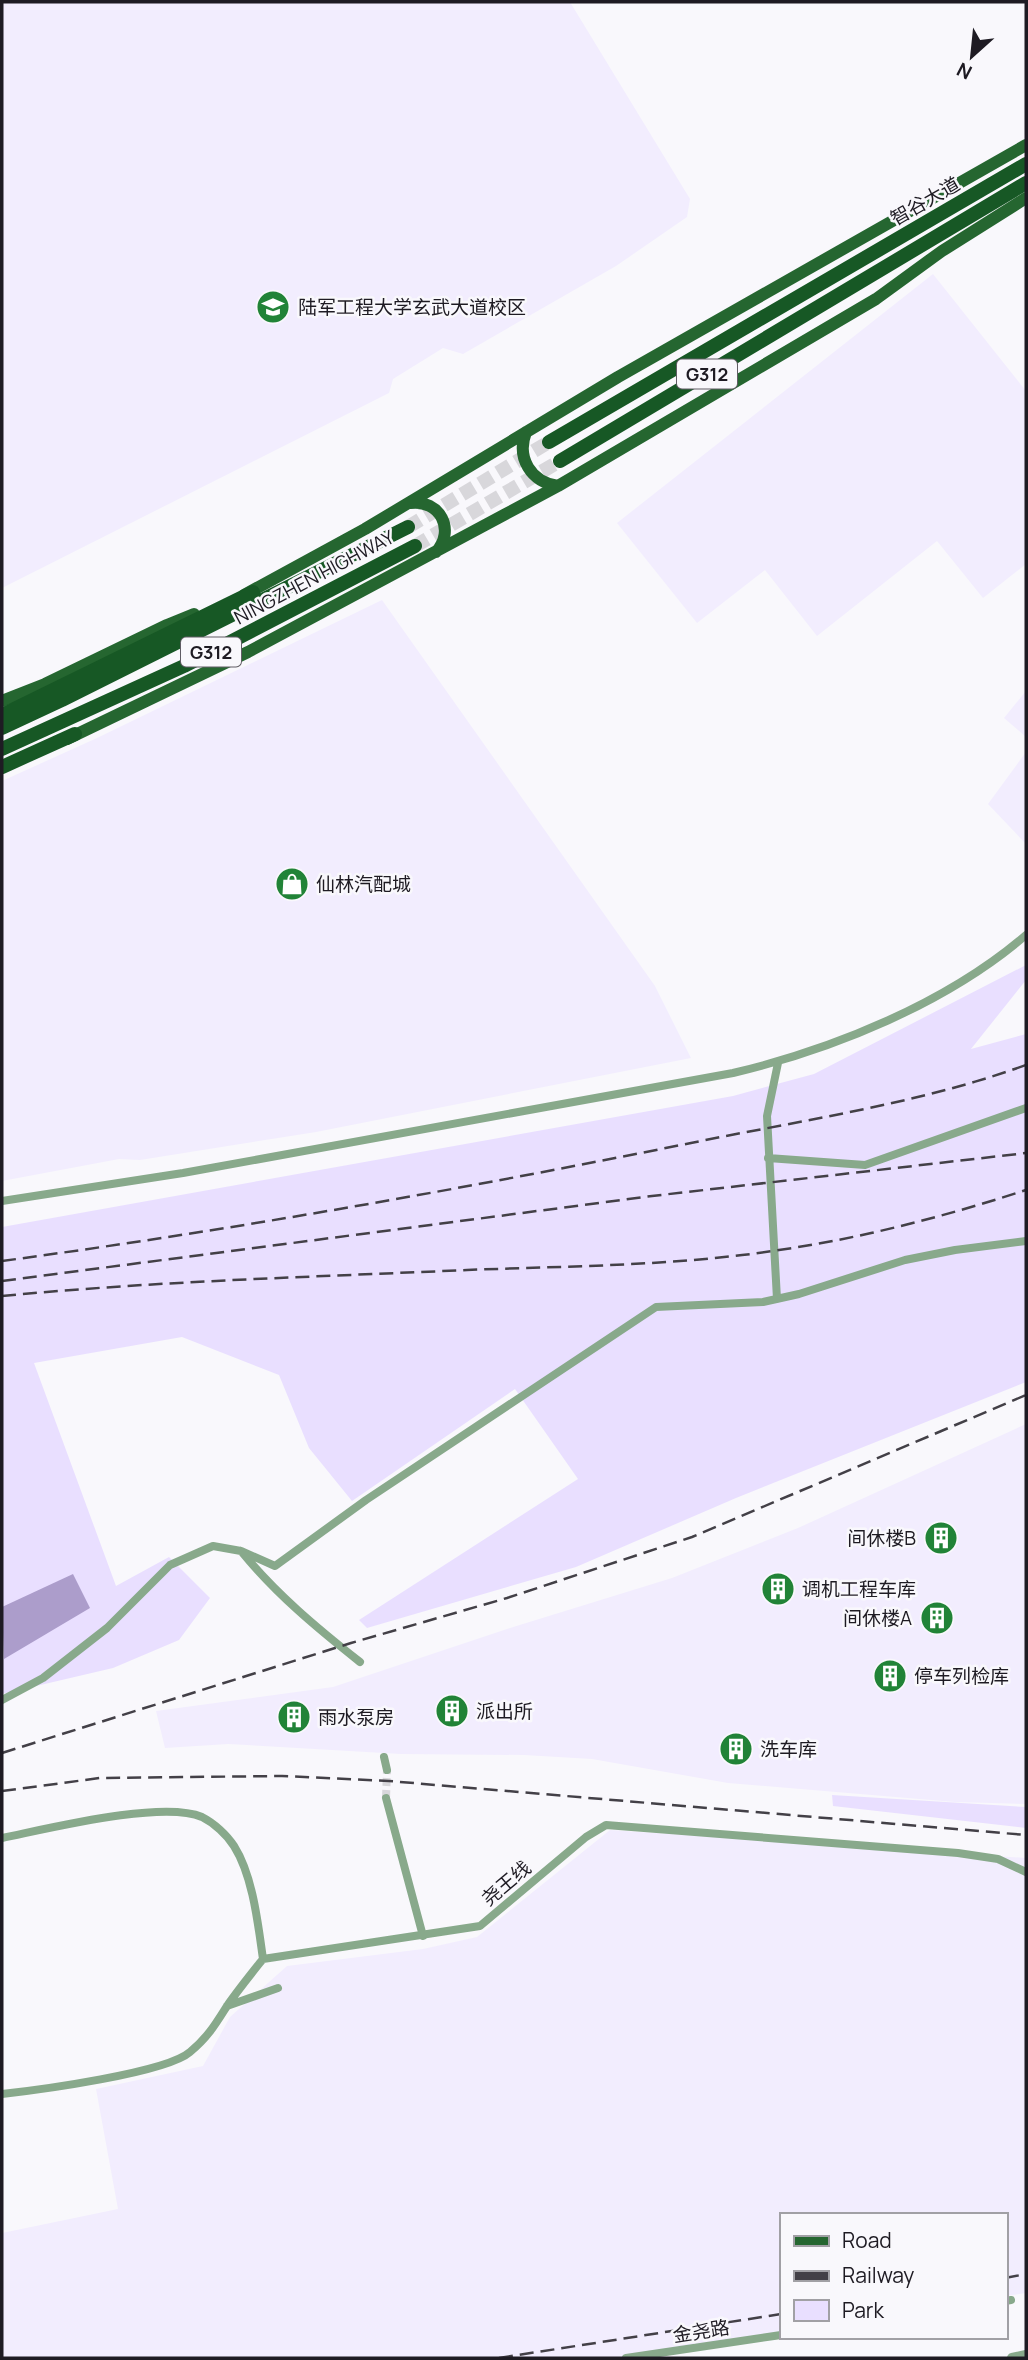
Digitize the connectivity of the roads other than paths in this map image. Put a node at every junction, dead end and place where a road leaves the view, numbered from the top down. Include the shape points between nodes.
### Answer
1 (1026, 145) edge
2 (1026, 164) edge
3 (1026, 183) edge
4 (1026, 198) edge
5 (526, 432) junction
6 (549, 442) tunnel mouth
7 (560, 461) tunnel mouth
8 (558, 486) junction
9 (398, 509) junction
10 (408, 527) tunnel mouth
11 (415, 546) tunnel mouth
12 (433, 554) junction
13 (253, 592) junction
14 (2, 701) edge
15 (2, 715) edge
16 (2, 727) edge
17 (75, 734) junction
18 (2, 749) edge
19 (2, 767) edge
20 (2, 773) edge
21 (1026, 935) edge
22 (778, 1063) junction
23 (1026, 1108) edge
24 (768, 1158) junction
25 (2, 1201) edge
26 (1026, 1241) edge
27 (777, 1299) junction
28 (242, 1551) junction
29 (360, 1662) dead end
30 (2, 1700) edge
31 (384, 1758) dead end
32 (387, 1770) tunnel mouth
33 (386, 1798) tunnel mouth
34 (2, 1838) edge
35 (1026, 1872) edge
36 (423, 1936) junction
37 (263, 1959) junction
38 (278, 1988) dead end
39 (227, 2006) junction
40 (2, 2094) edge
41 (780, 2335) edge
42 (1026, 2355) edge
43 (626, 2358) edge
44 (1012, 2358) edge

1 - 5 main road
2 - 6 highway, 智谷大道 / G312
3 - 7 highway, 智谷大道 / G312
4 - 8 main road via 876,299
5 - 8 main road via 522,450 528,468 544,482
5 - 9 main road
8 - 12 main road
9 - 12 main road via 419,502 439,512 446,534
9 - 13 main road
10 - 16 highway, NINGZHEN HIGHWAY / G312
11 - 18 highway, NINGZHEN HIGHWAY / G312 via 184,666
12 - 17 main road via 248,652
13 - 14 main road via 167,625
13 - 15 highway
17 - 19 highway
17 - 20 main road
21 - 22 street via 970,977 888,1020
22 - 24 street via 767,1116
22 - 25 street via 183,1173
23 - 24 street via 865,1165
24 - 27 street
26 - 27 street via 905,1260
27 - 28 street via 656,1307 275,1566
28 - 29 street via 291,1606
28 - 30 street via 213,1546 170,1565 107,1628 43,1678
31 - 32 street
33 - 36 street
34 - 37 street via 132,1814 202,1817 235,1847 256,1915
35 - 36 street, 尧王线 via 998,1859 958,1853 606,1825 480,1926
36 - 37 street, 尧王线
37 - 39 street
38 - 39 street
39 - 40 street via 214,2029 188,2055 159,2066
41 - 43 street, 金尧路
42 - 44 street

